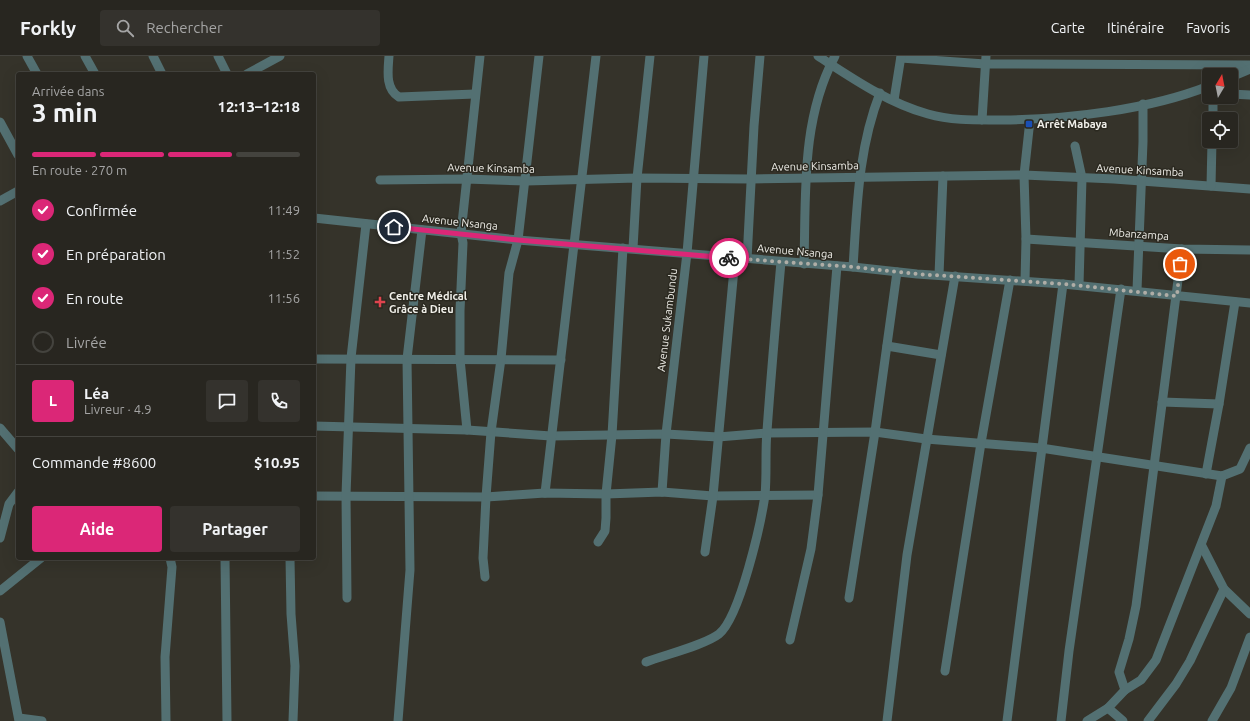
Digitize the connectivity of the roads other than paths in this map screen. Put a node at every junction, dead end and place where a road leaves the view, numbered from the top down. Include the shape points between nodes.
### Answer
1 (27, 56) edge
2 (85, 56) edge
3 (153, 56) edge
4 (218, 56) edge
5 (389, 56) edge
6 (480, 56) edge
7 (539, 56) edge
8 (596, 56) edge
9 (650, 56) edge
10 (704, 56) edge
11 (760, 56) edge
12 (818, 56) edge
13 (277, 57) edge
14 (901, 57) edge
15 (832, 60) edge
16 (985, 60) edge
17 (1250, 64) edge
18 (1250, 69) edge
19 (36, 72) edge
20 (94, 72) edge
21 (161, 72) edge
22 (227, 72) edge
23 (251, 72) edge
24 (1238, 74) edge
25 (1202, 88) edge
26 (1192, 92) junction
27 (880, 93) junction
28 (1202, 93) edge
29 (475, 94) junction
30 (1238, 94) edge
31 (1250, 95) edge
32 (894, 100) junction
33 (1143, 104) junction
34 (982, 120) junction
35 (1030, 120) junction
36 (0, 122) edge
37 (1075, 146) dead end
38 (1212, 148) edge
39 (16, 151) edge
40 (1024, 175) junction
41 (943, 176) junction
42 (859, 177) junction
43 (637, 178) junction
44 (694, 178) junction
45 (806, 178) junction
46 (1082, 178) junction
47 (466, 179) junction
48 (581, 179) junction
49 (751, 179) junction
50 (380, 180) dead end
51 (526, 181) junction
52 (1141, 181) junction
53 (1211, 186) junction
54 (1250, 189) edge
55 (16, 192) edge
56 (3, 198) edge
57 (16, 198) edge
58 (316, 218) edge
59 (366, 224) junction
60 (422, 230) junction
61 (461, 233) junction
62 (1026, 239) junction
63 (518, 240) junction
64 (1079, 242) junction
65 (573, 244) junction
66 (1138, 246) junction
67 (623, 248) junction
68 (632, 248) junction
69 (1182, 249) junction
70 (1250, 250) edge
71 (687, 253) junction
72 (735, 258) junction
73 (747, 259) junction
74 (781, 262) junction
75 (804, 264) junction
76 (838, 266) junction
77 (853, 267) junction
78 (897, 272) junction
79 (939, 276) junction
80 (955, 276) junction
81 (1010, 280) junction
82 (1025, 281) junction
83 (1063, 284) junction
84 (1079, 285) junction
85 (1121, 289) junction
86 (1137, 290) junction
87 (1177, 296) junction
88 (1235, 302) junction
89 (1250, 303) edge
90 (887, 346) junction
91 (941, 355) junction
92 (351, 358) junction
93 (407, 358) junction
94 (316, 359) edge
95 (460, 359) junction
96 (502, 359) junction
97 (561, 360) junction
98 (1162, 402) junction
99 (1219, 404) junction
100 (316, 426) edge
101 (348, 426) junction
102 (0, 428) edge
103 (409, 429) junction
104 (467, 430) junction
105 (492, 432) junction
106 (825, 432) junction
107 (876, 432) junction
108 (767, 433) junction
109 (666, 434) junction
110 (612, 435) junction
111 (552, 436) junction
112 (718, 437) junction
113 (926, 439) junction
114 (980, 443) junction
115 (16, 447) edge
116 (1041, 448) junction
117 (1250, 448) edge
118 (1096, 456) junction
119 (1154, 464) junction
120 (1206, 474) junction
121 (1222, 476) junction
122 (662, 492) junction
123 (545, 493) junction
124 (606, 494) junction
125 (16, 495) edge
126 (346, 495) junction
127 (764, 495) junction
128 (818, 495) junction
129 (316, 496) edge
130 (486, 496) junction
131 (713, 496) junction
132 (410, 497) junction
133 (0, 538) edge
134 (598, 542) dead end
135 (1202, 546) junction
136 (705, 552) dead end
137 (39, 560) edge
138 (170, 560) edge
139 (225, 560) edge
140 (290, 560) edge
141 (485, 577) dead end
142 (1224, 589) junction
143 (0, 592) edge
144 (347, 598) dead end
145 (849, 598) dead end
146 (1250, 614) edge
147 (0, 622) edge
148 (1250, 637) edge
149 (790, 640) dead end
150 (646, 662) dead end
151 (945, 671) dead end
152 (1125, 690) junction
153 (1108, 708) junction
154 (19, 720) edge
155 (42, 721) edge
156 (166, 721) edge
157 (227, 721) edge
158 (293, 721) edge
159 (398, 721) edge
160 (887, 721) edge
161 (1007, 721) edge
162 (1061, 721) edge
163 (1087, 721) edge
164 (1123, 721) edge
165 (1148, 721) edge
166 (1212, 721) edge

1 - 19 street
2 - 20 street
3 - 21 street
4 - 22 street
5 - 29 street via 390,88 393,94 399,97
6 - 29 street
7 - 51 street
8 - 48 street
9 - 43 street
10 - 44 street, Avenue Sukambundu
11 - 49 street
12 - 15 street
13 - 23 street
14 - 16 street
14 - 32 street
15 - 27 street
15 - 45 street via 816,101 810,127
16 - 17 street
16 - 34 street
18 - 24 street
25 - 26 street
26 - 28 street
26 - 33 street
27 - 32 street
27 - 42 street via 866,137
29 - 47 street
30 - 31 street
32 - 34 street via 928,114
33 - 35 street via 1105,112
33 - 52 street
34 - 35 street
35 - 40 street
36 - 39 street
37 - 46 street
38 - 53 street
40 - 41 street, Avenue Kinsamba
40 - 46 street, Avenue Kinsamba
40 - 62 street
41 - 42 street, Avenue Kinsamba
41 - 79 street
42 - 45 street, Avenue Kinsamba
42 - 77 street
43 - 44 street, Avenue Kinsamba
43 - 48 street, Avenue Kinsamba
43 - 68 street
44 - 49 street, Avenue Kinsamba
44 - 71 street, Avenue Sukambundu
45 - 49 street, Avenue Kinsamba
45 - 75 street
46 - 52 street, Avenue Kinsamba
46 - 64 street
47 - 50 street, Avenue Kinsamba
47 - 51 street, Avenue Kinsamba
47 - 61 street
48 - 51 street, Avenue Kinsamba
48 - 65 street
49 - 73 street
51 - 63 street
52 - 53 street, Avenue Kinsamba
52 - 66 street
53 - 54 street, Avenue Kinsamba
55 - 56 street
56 - 57 street
58 - 59 street, Avenue Nsanga
59 - 60 street, Avenue Nsanga
59 - 92 street
60 - 61 street, Avenue Nsanga
60 - 93 street
61 - 63 street, Avenue Nsanga
61 - 95 street via 463,243
62 - 64 street, Mbanzampa
62 - 82 street
63 - 65 street, Avenue Nsanga
63 - 96 street via 509,273
64 - 66 street, Mbanzampa
64 - 84 street
65 - 67 street, Avenue Nsanga
65 - 97 street
66 - 69 street, Mbanzampa
66 - 86 street
67 - 68 street, Avenue Nsanga
67 - 110 street
68 - 71 street, Avenue Nsanga
69 - 70 street, Mbanzampa
69 - 87 street
71 - 72 street, Avenue Nsanga
71 - 109 street, Avenue Sukambundu
72 - 73 street, Avenue Nsanga
72 - 112 street
73 - 74 street, Avenue Nsanga
74 - 75 street, Avenue Nsanga
74 - 108 street
75 - 76 street, Avenue Nsanga
76 - 77 street, Avenue Nsanga
76 - 106 street
77 - 78 street, Avenue Nsanga
78 - 79 street, Avenue Nsanga
78 - 90 street
79 - 80 street, Avenue Nsanga
80 - 81 street, Avenue Nsanga
80 - 91 street
81 - 82 street, Avenue Nsanga
81 - 114 street
82 - 83 street, Avenue Nsanga
83 - 84 street, Avenue Nsanga
83 - 116 street
84 - 85 street, Avenue Nsanga
85 - 86 street, Avenue Nsanga
85 - 118 street
86 - 87 street, Avenue Nsanga
87 - 88 street, Avenue Nsanga
87 - 98 street
88 - 89 street, Avenue Nsanga
88 - 99 street
90 - 91 street
90 - 107 street
91 - 113 street
92 - 93 street
92 - 94 street
92 - 101 street
93 - 95 street
93 - 103 street
95 - 96 street
95 - 104 street
96 - 97 street
96 - 105 street
97 - 111 street
98 - 99 street
98 - 119 street
99 - 120 street
100 - 101 street
101 - 103 street
101 - 126 street
102 - 115 street
103 - 104 street
103 - 132 street
104 - 105 street
105 - 111 street
105 - 130 street
106 - 107 street
106 - 108 street
106 - 128 street
107 - 113 street
107 - 145 street
108 - 112 street
108 - 127 street
109 - 110 street
109 - 112 street
109 - 122 street, Avenue Sukambundu
110 - 111 street
110 - 124 street
111 - 123 street
112 - 131 street
113 - 114 street
113 - 160 street via 907,555
114 - 116 street
114 - 151 street
116 - 118 street
116 - 161 street
117 - 121 street via 1240,469
118 - 119 street
118 - 162 street
119 - 120 street
119 - 152 street via 1136,606 1119,672
120 - 121 street
121 - 135 street via 1216,506
122 - 124 street
122 - 131 street
123 - 124 street
123 - 130 street
124 - 134 street via 605,531
125 - 133 street via 9,504
126 - 129 street
126 - 132 street
126 - 144 street
127 - 128 street
127 - 131 street
127 - 150 street via 746,581 733,616 720,633 710,639
128 - 149 street via 811,549
130 - 132 street
130 - 141 street via 483,558
131 - 136 street
132 - 159 street via 410,570
135 - 142 street
135 - 152 street via 1156,660 1141,680
137 - 143 street
138 - 156 street via 165,656
139 - 157 street
140 - 158 street via 295,666
142 - 146 street
142 - 165 street via 1190,661
147 - 154 street
148 - 166 street via 1231,688
152 - 153 street
153 - 163 street
153 - 164 street
154 - 155 street

